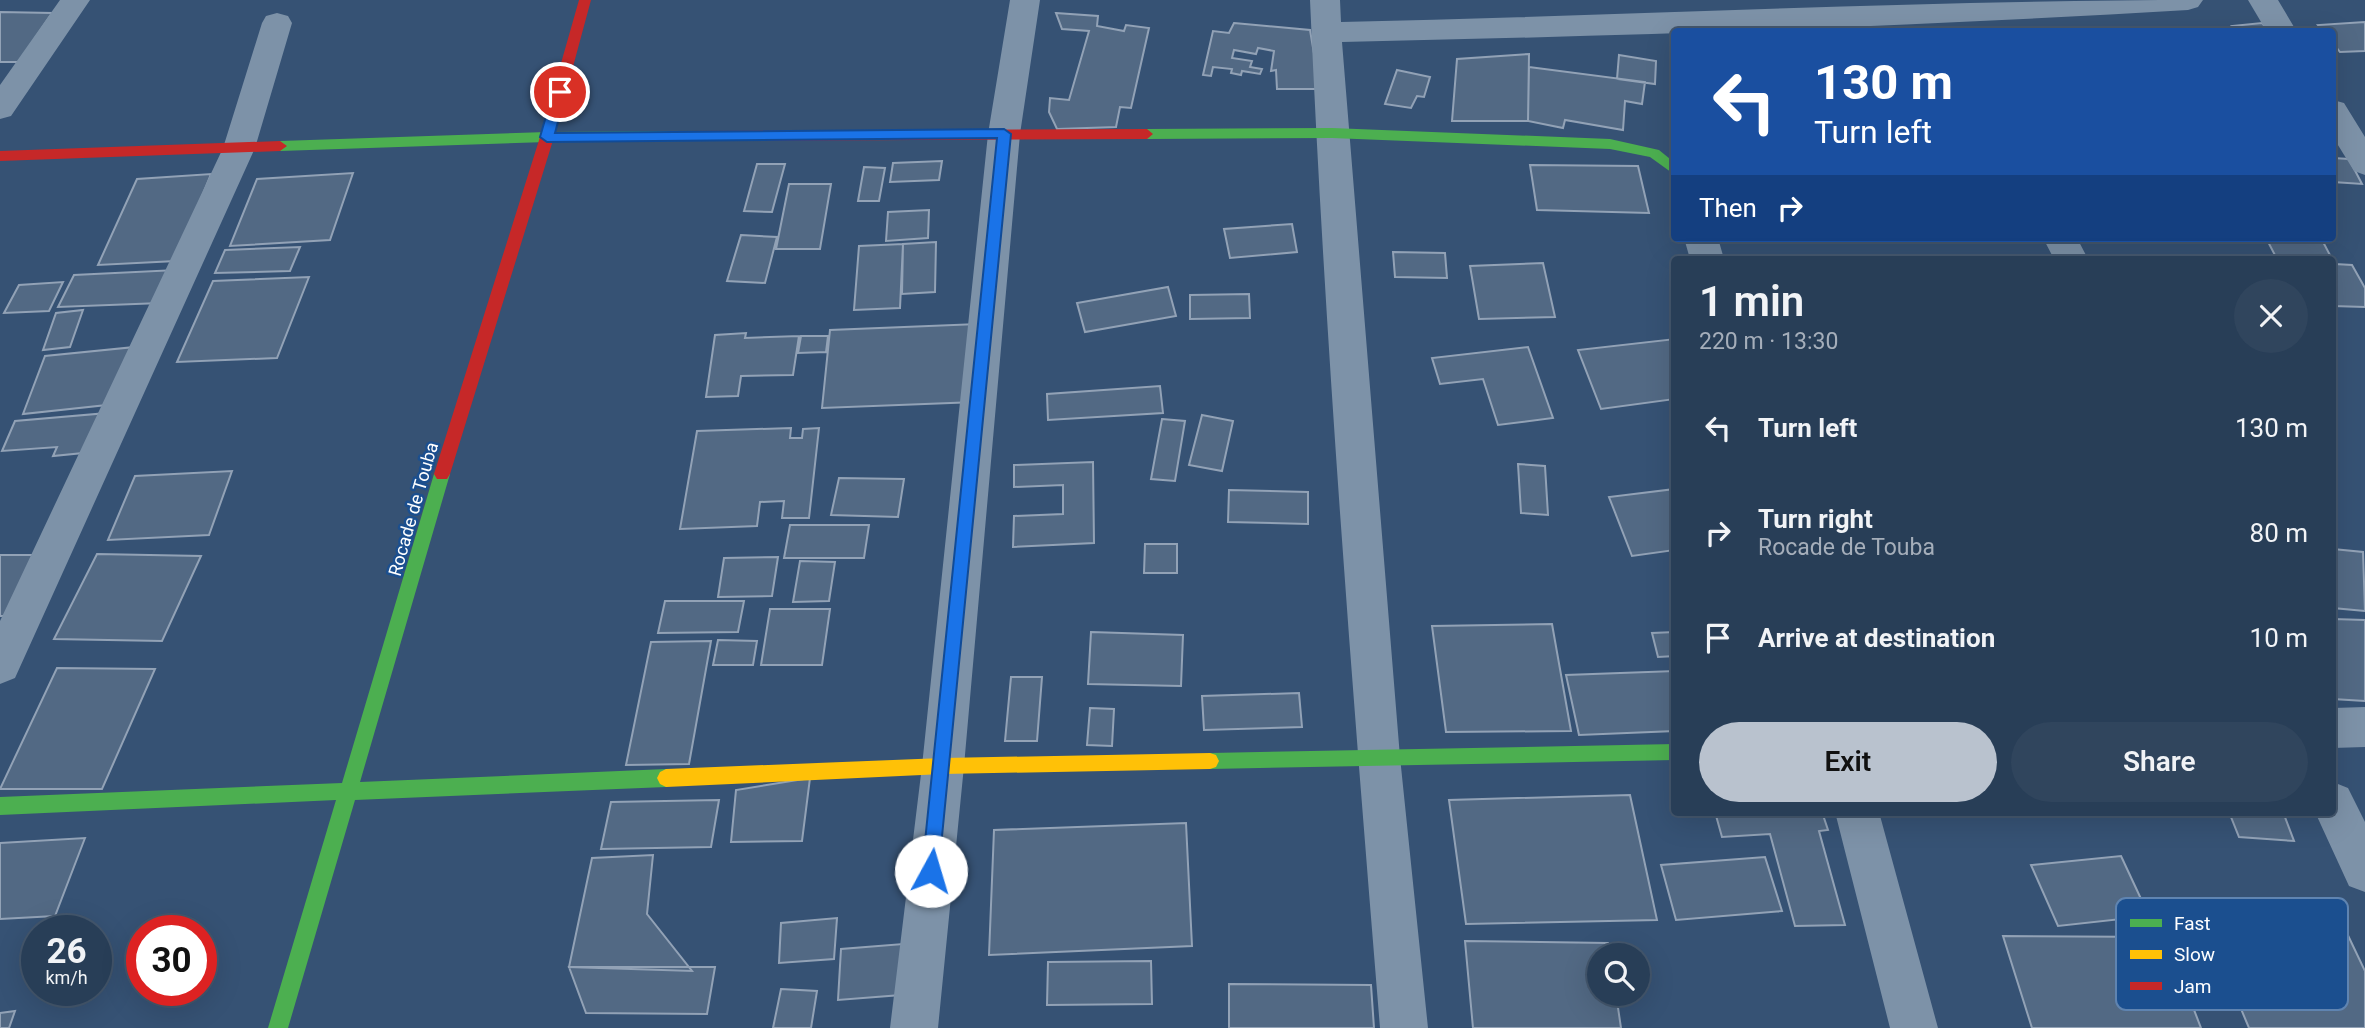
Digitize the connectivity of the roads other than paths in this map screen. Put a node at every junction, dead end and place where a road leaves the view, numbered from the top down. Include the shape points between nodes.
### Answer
1 (75, 0) edge
2 (585, 0) edge
3 (1025, 0) edge
4 (1325, 0) edge
5 (2188, 0) edge
6 (2263, 0) edge
7 (1651, 13) edge
8 (276, 23) dead end
9 (1957, 23) edge
10 (2280, 28) edge
11 (1328, 33) junction
12 (0, 108) edge
13 (2336, 116) edge
14 (1332, 133) junction
15 (1004, 134) junction
16 (547, 137) junction
17 (239, 148) junction
18 (0, 156) edge
19 (2365, 163) edge
20 (1671, 165) edge
21 (0, 665) edge
22 (2365, 727) edge
23 (2336, 728) edge
24 (1671, 752) edge
25 (1379, 757) junction
26 (943, 766) junction
27 (350, 793) junction
28 (0, 806) edge
29 (2336, 809) edge
30 (1858, 816) edge
31 (2365, 870) edge
32 (278, 1028) edge
33 (914, 1028) edge
34 (1404, 1028) edge
35 (1914, 1028) edge

1 - 12 street
2 - 16 street, Rocade de Touba
3 - 15 street
4 - 11 street
5 - 9 street
6 - 10 street
7 - 9 street
7 - 11 street
8 - 17 street
11 - 14 street
13 - 19 street
14 - 15 street
14 - 20 street via 1610,144 1641,148
14 - 25 street
15 - 16 street
15 - 26 street
16 - 17 street
16 - 27 street, Rocade de Touba via 461,410
17 - 18 street
17 - 21 street
22 - 23 street
24 - 25 street
25 - 26 street
25 - 34 street
26 - 27 street
26 - 33 street
27 - 28 street
27 - 32 street, Rocade de Touba
29 - 31 street
30 - 35 street

